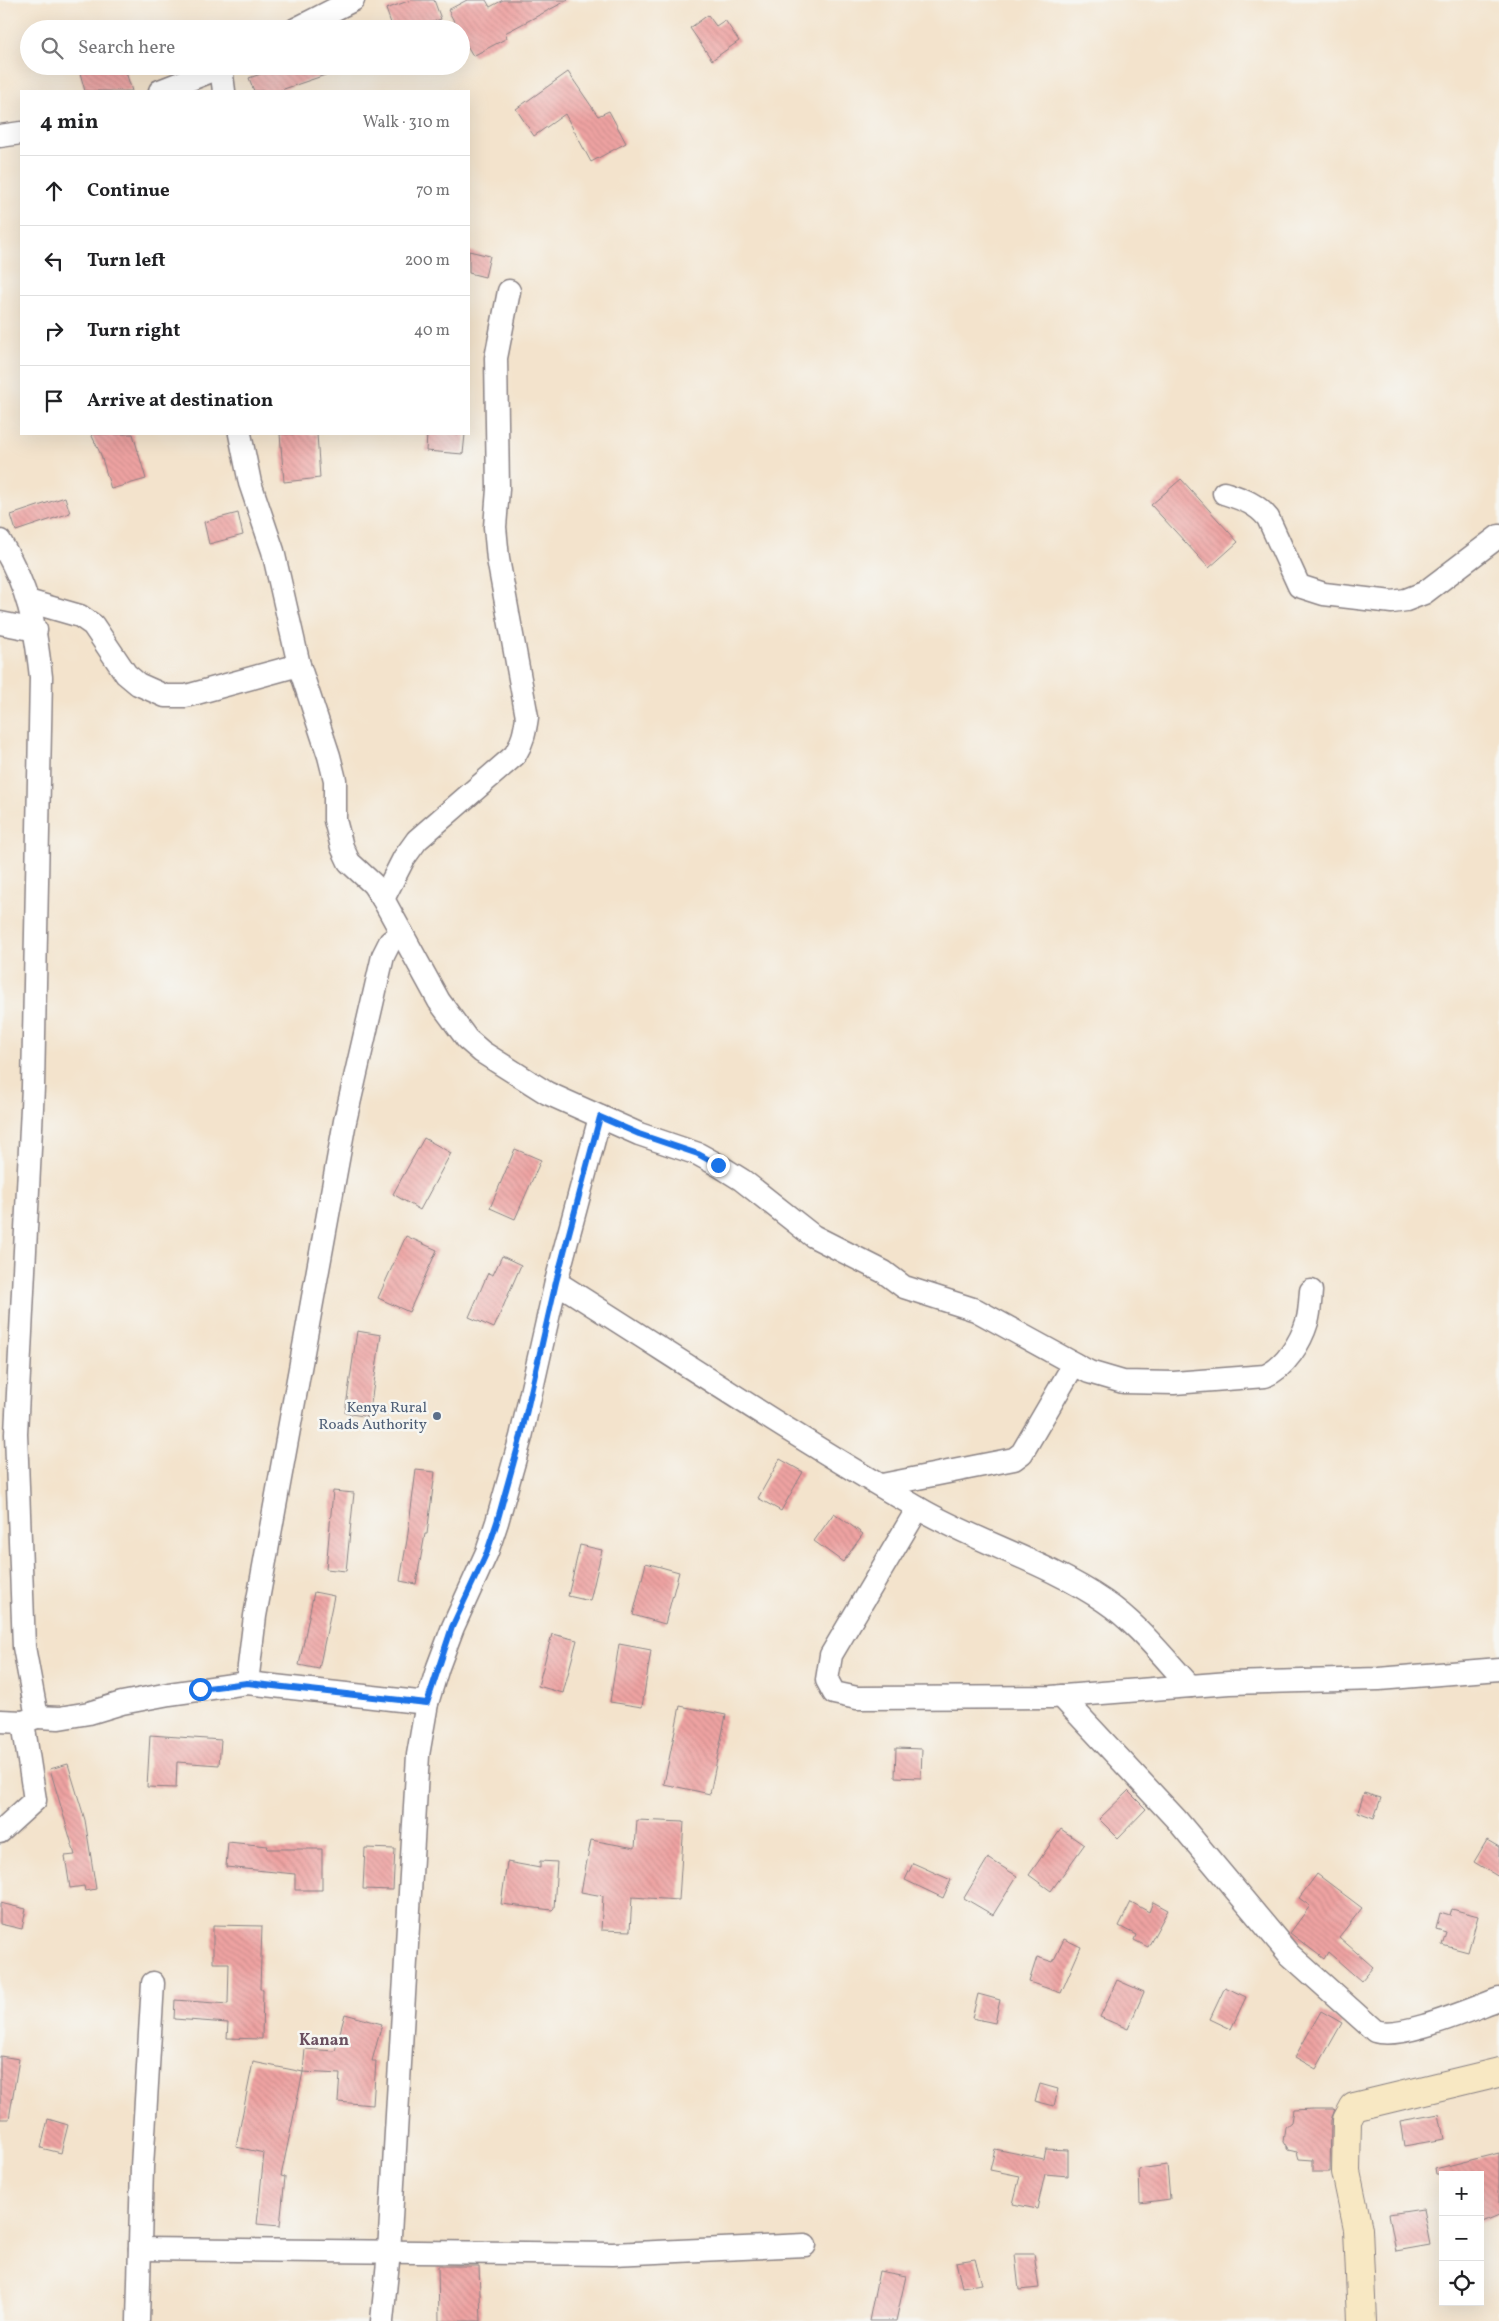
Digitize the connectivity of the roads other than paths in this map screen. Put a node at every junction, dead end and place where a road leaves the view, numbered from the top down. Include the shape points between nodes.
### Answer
1 (354, 0) edge
2 (314, 20) edge
3 (201, 75) edge
4 (223, 75) edge
5 (163, 90) edge
6 (224, 90) edge
7 (20, 133) edge
8 (0, 136) edge
9 (510, 291) dead end
10 (240, 435) edge
11 (1224, 493) dead end
12 (1499, 536) edge
13 (0, 541) edge
14 (28, 601) junction
15 (0, 623) edge
16 (36, 630) junction
17 (299, 665) junction
18 (383, 899) junction
19 (402, 933) junction
20 (600, 1117) junction
21 (556, 1282) junction
22 (1311, 1291) dead end
23 (1074, 1364) junction
24 (882, 1485) junction
25 (918, 1508) junction
26 (1499, 1669) edge
27 (247, 1683) junction
28 (1190, 1686) junction
29 (1061, 1696) junction
30 (427, 1703) junction
31 (30, 1720) junction
32 (0, 1721) edge
33 (0, 1832) edge
34 (154, 1983) dead end
35 (1499, 1999) edge
36 (1499, 2072) edge
37 (805, 2245) dead end
38 (140, 2249) junction
39 (389, 2252) junction
40 (138, 2321) edge
41 (382, 2321) edge
42 (1362, 2321) edge

1 - 2 street
3 - 5 street
4 - 6 street
7 - 8 street
9 - 18 street via 496,358 498,489 495,527 527,716 525,731 515,755 417,840
10 - 17 street via 250,483 273,551
11 - 12 street via 1260,508 1268,518 1299,586 1324,594 1392,602 1406,600 1424,593
13 - 14 street via 24,585
14 - 16 street
14 - 17 street via 80,616 93,625 126,674 138,684 165,696 186,696
15 - 16 street
16 - 31 street via 41,677 33,1077 16,1434
17 - 18 street via 335,780 335,820 342,847 349,862 373,884
18 - 19 street
19 - 20 street via 439,1002 467,1039 547,1093
19 - 27 street via 390,942 383,956 345,1121 255,1616
20 - 21 street
20 - 23 street via 698,1154 742,1180 813,1236 884,1272 904,1287 976,1310
21 - 24 street via 779,1424
21 - 30 street via 521,1436 497,1522 487,1552 452,1627
22 - 23 street via 1307,1322 1298,1341 1284,1364 1265,1376 1174,1383 1123,1382 1088,1372
23 - 24 street via 1022,1453 1014,1459
24 - 25 street
25 - 28 street via 1046,1569 1104,1601 1137,1629
25 - 29 street via 831,1656 827,1680 834,1693 857,1698
26 - 28 street via 1379,1679
27 - 30 street
27 - 31 street via 169,1694 89,1713
28 - 29 street
29 - 35 street via 1176,1819 1289,1954 1375,2031 1384,2034 1405,2031
30 - 39 street via 418,1755
31 - 32 street
31 - 33 street via 35,1800
34 - 38 street
36 - 42 street via 1350,2111 1346,2172 1358,2229
37 - 39 street via 613,2254
38 - 39 street
38 - 40 street
39 - 41 street

